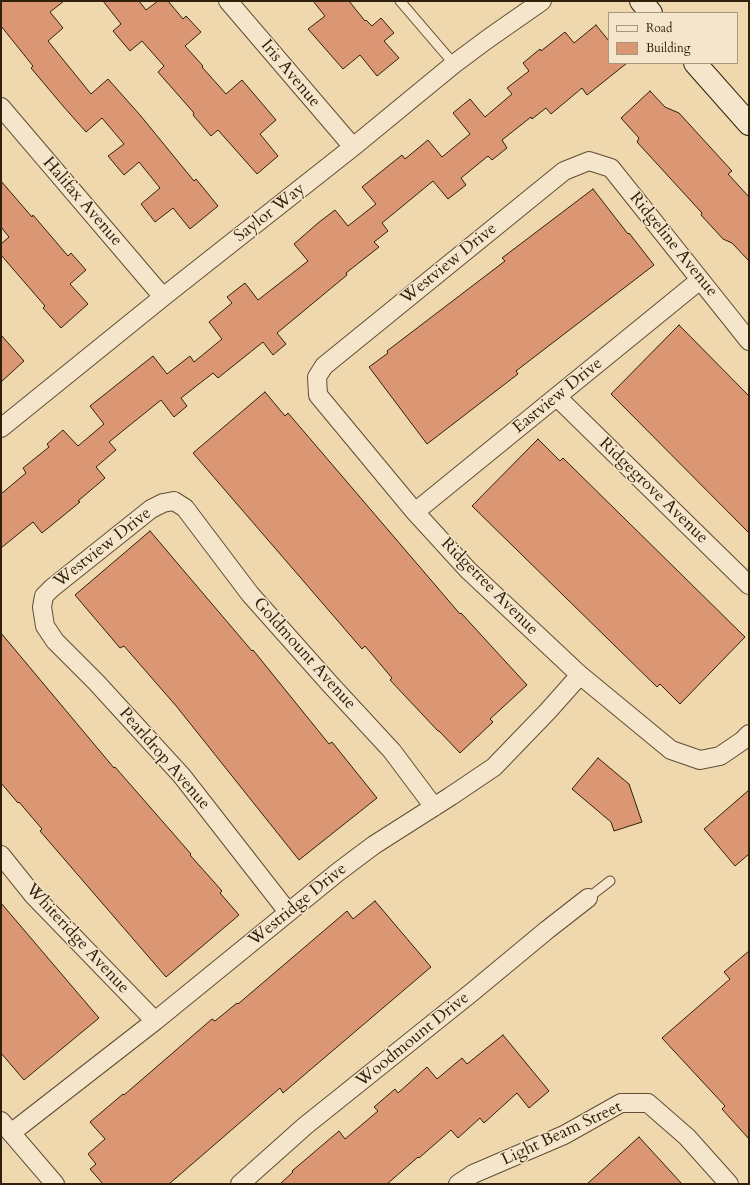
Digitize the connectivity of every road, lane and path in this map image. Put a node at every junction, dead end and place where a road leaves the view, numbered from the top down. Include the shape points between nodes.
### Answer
1 (228, 1) edge
2 (400, 1) edge
3 (542, 1) edge
4 (641, 1) edge
5 (650, 12) edge
6 (454, 64) junction
7 (696, 64) edge
8 (1, 107) edge
9 (749, 124) edge
10 (353, 148) junction
11 (589, 161) joint
12 (700, 280) junction
13 (163, 297) junction
14 (749, 341) edge
15 (317, 377) joint
16 (557, 397) junction
17 (1, 428) edge
18 (174, 501) joint
19 (415, 512) junction
20 (749, 585) edge
21 (42, 607) joint
22 (580, 675) junction
23 (749, 734) edge
24 (434, 807) junction
25 (1, 855) edge
26 (610, 881) dead end
27 (588, 898) joint
28 (288, 912) junction
29 (155, 1021) junction
30 (6, 1127) edge
31 (55, 1184) edge
32 (240, 1184) edge
33 (458, 1184) edge
34 (729, 1184) edge

1 - 10 street, Iris Avenue
2 - 6 lane
3 - 6 street, Saylor Way
4 - 5 main road
6 - 10 street, Saylor Way
7 - 9 main road
8 - 13 street, Halifax Avenue
10 - 13 street, Saylor Way
11 - 12 street, Ridgeline Avenue via 611,168
11 - 15 street, Westview Drive via 564,171 324,366
12 - 14 street, Ridgeline Avenue
12 - 16 street, Eastview Drive
13 - 17 street, Saylor Way
15 - 19 street, Ridgetree Avenue via 318,395
16 - 19 street, Eastview Drive
16 - 20 street, Ridgegrove Avenue
18 - 21 street, Westview Drive via 151,509 52,588 44,596
18 - 24 street, Goldmount Avenue via 185,508 250,594 392,750
19 - 22 street, Ridgetree Avenue via 468,570
21 - 28 street, Pearldrop Avenue via 45,626 55,641 182,776
22 - 23 street, Ridgetree Avenue via 671,750 700,760 720,756
22 - 24 street, Westridge Drive via 494,767
24 - 28 street, Westridge Drive via 374,845
25 - 29 street, Whiteridge Avenue via 33,895
26 - 27 lane
27 - 32 street, Woodmount Drive via 305,1126
28 - 29 street, Westridge Drive
29 - 30 street, Westridge Drive
30 - 31 street
33 - 34 street, Light Beam Street via 473,1174 564,1135 621,1103 648,1103 687,1137

